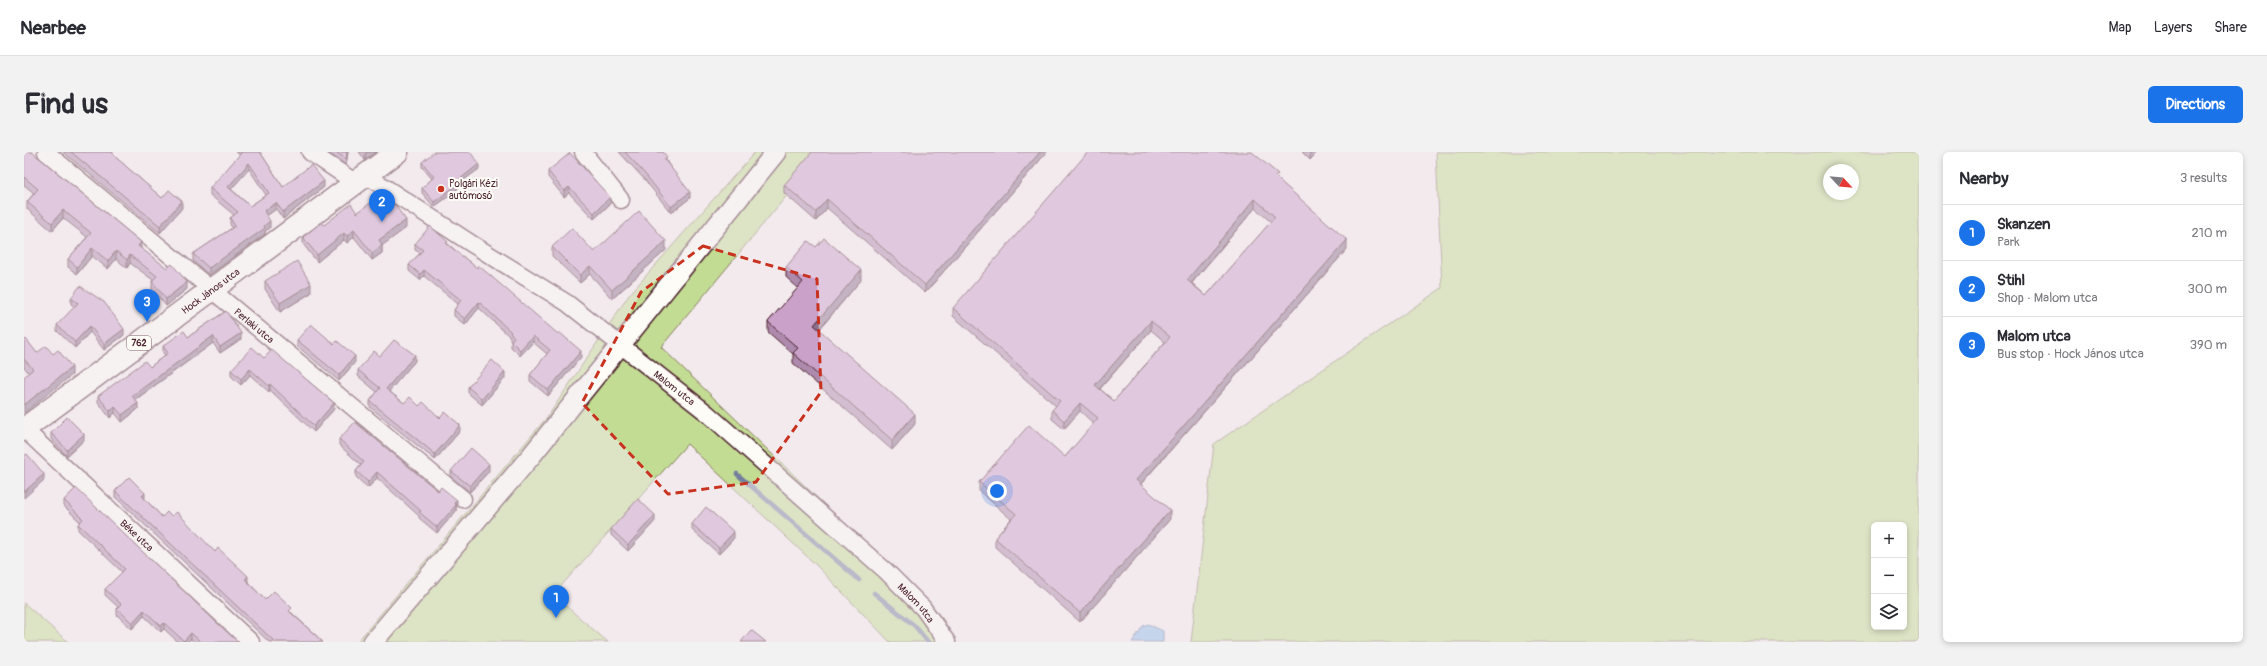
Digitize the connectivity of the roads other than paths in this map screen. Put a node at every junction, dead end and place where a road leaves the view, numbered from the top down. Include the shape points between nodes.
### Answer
1 (46, 152) edge
2 (310, 152) edge
3 (397, 152) edge
4 (583, 152) edge
5 (776, 152) edge
6 (361, 179) junction
7 (621, 200) dead end
8 (213, 290) junction
9 (620, 344) junction
10 (24, 429) edge
11 (463, 499) dead end
12 (251, 642) edge
13 (373, 642) edge
14 (947, 642) edge

1 - 8 street, Perlaki utca
2 - 6 street, Malom utca
3 - 6 main road, Hock János utca / 762
4 - 7 street
5 - 9 street
6 - 8 main road, Hock János utca / 762
6 - 9 street, Malom utca via 567,303
8 - 10 main road, Hock János utca / 762
8 - 11 street, Perlaki utca
9 - 13 street via 472,527
9 - 14 street, Malom utca via 739,439 887,572 923,608
10 - 12 street, Béke utca

